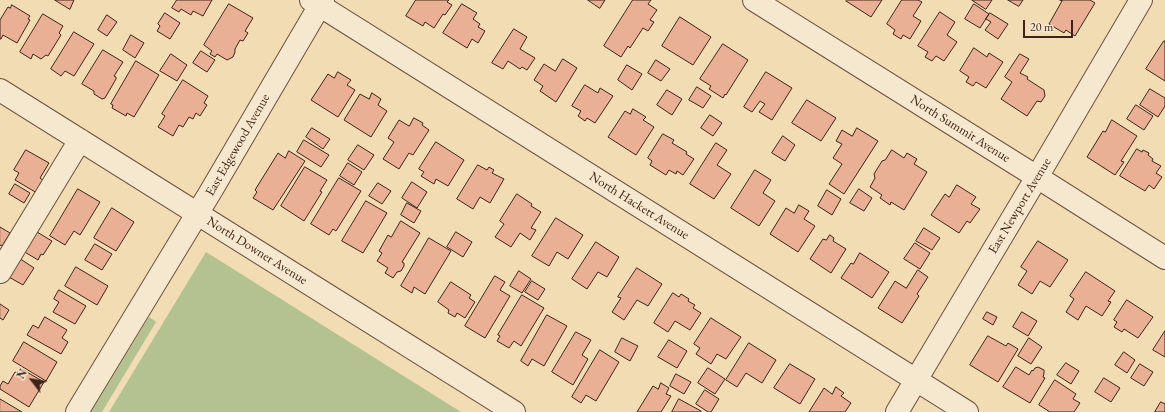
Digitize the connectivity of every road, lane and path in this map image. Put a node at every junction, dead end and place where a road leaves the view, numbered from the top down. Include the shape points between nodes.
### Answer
1 (754, 0) edge
2 (1141, 0) edge
3 (318, 2) edge
4 (0, 90) edge
5 (80, 140) junction
6 (1037, 177) junction
7 (197, 214) junction
8 (1165, 258) edge
9 (0, 272) edge
10 (916, 380) junction
11 (76, 412) edge
12 (514, 412) edge
13 (897, 412) edge
14 (967, 412) edge

1 - 6 street, North Summit Avenue
2 - 6 street, East Newport Avenue
3 - 7 street, East Edgewood Avenue
3 - 10 street, North Hackett Avenue
4 - 5 street, North Downer Avenue
5 - 7 street, North Downer Avenue
5 - 9 street
6 - 8 street, North Summit Avenue
6 - 10 street, East Newport Avenue
7 - 11 street, East Edgewood Avenue
7 - 12 street, North Downer Avenue
10 - 13 street, East Newport Avenue
10 - 14 street, North Hackett Avenue

